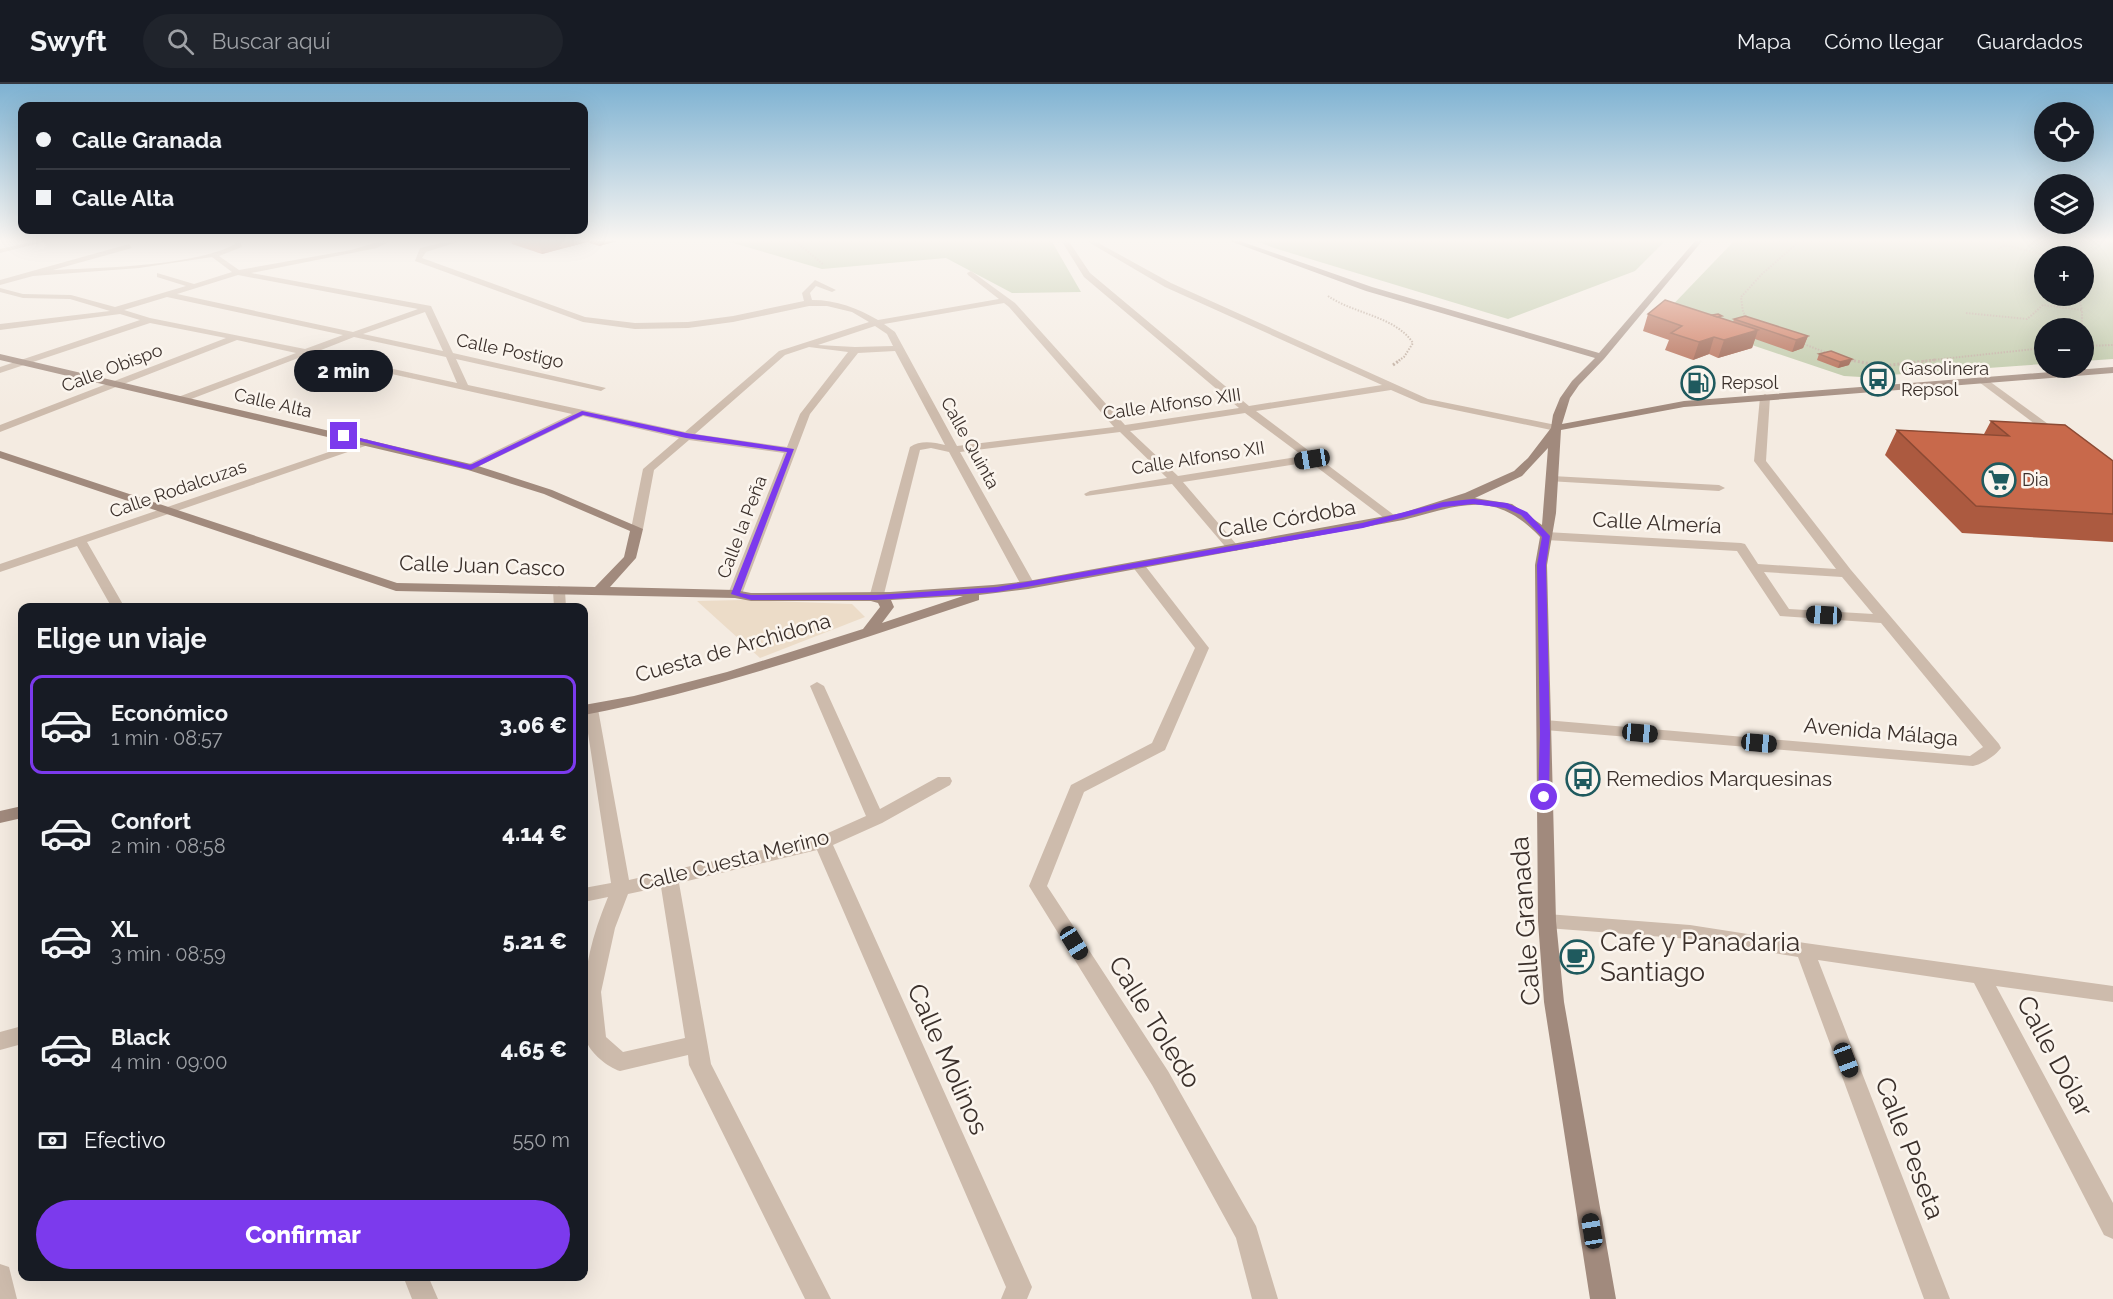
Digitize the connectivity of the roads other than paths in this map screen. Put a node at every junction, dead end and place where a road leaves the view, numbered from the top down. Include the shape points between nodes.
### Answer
1 (56, 297) edge
2 (158, 297) edge
3 (178, 297) edge
4 (367, 297) edge
5 (521, 297) edge
6 (807, 297) edge
7 (1002, 297) edge
8 (1113, 297) edge
9 (1194, 297) edge
10 (1395, 297) edge
11 (1652, 297) edge
12 (1006, 300) junction
13 (809, 303) junction
14 (428, 308) junction
15 (118, 311) junction
16 (149, 320) junction
17 (876, 323) junction
18 (0, 327) edge
19 (354, 333) junction
20 (236, 337) junction
21 (804, 346) junction
22 (899, 348) junction
23 (855, 350) junction
24 (306, 354) junction
25 (449, 355) junction
26 (0, 357) edge
27 (1600, 357) junction
28 (23, 363) junction
29 (0, 370) edge
30 (2113, 370) edge
31 (1982, 380) junction
32 (120, 383) junction
33 (1395, 386) junction
34 (464, 388) junction
35 (601, 388) dead end
36 (1765, 397) junction
37 (182, 399) junction
38 (1248, 410) junction
39 (582, 413) junction
40 (1556, 428) junction
41 (0, 429) edge
42 (1122, 429) junction
43 (686, 435) junction
44 (367, 442) junction
45 (2065, 442) edge
46 (953, 450) junction
47 (791, 451) junction
48 (0, 454) edge
49 (1312, 459) junction
50 (471, 467) junction
51 (1552, 479) junction
52 (1175, 480) junction
53 (1719, 488) dead end
54 (1090, 494) dead end
55 (1443, 504) junction
56 (171, 510) junction
57 (1392, 518) junction
58 (637, 529) junction
59 (1546, 536) junction
60 (81, 542) junction
61 (1233, 548) junction
62 (1138, 566) junction
63 (0, 568) edge
64 (1754, 568) junction
65 (1846, 573) junction
66 (1028, 585) junction
67 (997, 589) junction
68 (559, 590) junction
69 (599, 591) junction
70 (735, 594) junction
71 (876, 597) junction
72 (115, 603) edge
73 (560, 603) edge
74 (1884, 618) junction
75 (861, 633) junction
76 (817, 686) dead end
77 (588, 710) edge
78 (588, 715) edge
79 (1545, 725) junction
80 (944, 781) dead end
81 (18, 813) edge
82 (0, 817) edge
83 (876, 819) junction
84 (823, 842) junction
85 (669, 879) junction
86 (621, 887) junction
87 (588, 894) edge
88 (1546, 921) junction
89 (1805, 951) junction
90 (1981, 976) junction
91 (2113, 994) edge
92 (18, 1036) edge
93 (0, 1041) edge
94 (590, 1043) edge
95 (696, 1044) junction
96 (2113, 1227) edge
97 (0, 1276) edge
98 (417, 1281) edge
99 (4, 1299) edge
100 (425, 1299) edge
101 (818, 1299) edge
102 (1014, 1299) edge
103 (1265, 1299) edge
104 (1603, 1299) edge
105 (1937, 1299) edge

1 - 15 street via 71,297
2 - 15 street
3 - 19 street, Calle Postigo
4 - 14 street
5 - 13 street, Calle Quinta via 582,319 634,326 688,325
6 - 13 street
7 - 12 street
8 - 38 street
9 - 33 street
10 - 27 street
11 - 27 street
12 - 17 street
12 - 42 street
13 - 17 street, Calle Quinta via 855,310
14 - 19 street
14 - 25 street
15 - 16 street
15 - 18 street
16 - 20 street
16 - 28 street
17 - 21 street
17 - 22 street, Calle Quinta via 891,332
19 - 24 street
19 - 25 street, Calle Postigo
20 - 24 street
20 - 32 street, Calle Obispo
21 - 23 street
21 - 43 street via 782,353
22 - 23 street
22 - 46 street, Calle Quinta
23 - 47 street, Calle la Peña via 806,414
24 - 34 street
24 - 37 street
25 - 34 street
25 - 35 street, Calle Postigo
26 - 28 street, Calle Alta
27 - 40 street via 1564,398
28 - 29 street
28 - 32 street, Calle Alta
30 - 31 street
31 - 36 street
31 - 45 street
32 - 37 street, Calle Alta
32 - 41 street, Calle Obispo
33 - 38 street, Calle Alfonso XIII
33 - 40 street via 1425,401
34 - 39 street
36 - 40 street via 1684,404
36 - 65 street, Avenida Málaga via 1760,461
37 - 44 street, Calle Alta
38 - 42 street, Calle Alfonso XIII
38 - 49 street
39 - 43 street
39 - 50 street
40 - 51 street, Calle Granada
40 - 55 street, Calle Córdoba via 1528,466
42 - 46 street, Calle Alfonso XIII
42 - 52 street
43 - 47 street
43 - 58 street via 649,469
44 - 50 street, Calle Alta
44 - 56 street, Calle Rodalcuzas
46 - 66 street, Calle Quinta
46 - 71 street, Calle Alfonso XIII via 931,445 915,447
47 - 70 street, Calle la Peña
48 - 56 street, Calle Juan Casco
49 - 52 street, Calle Alfonso XII
49 - 57 street
50 - 58 street, Calle Alta via 548,492
51 - 53 street
51 - 59 street, Calle Granada
52 - 54 street, Calle Alfonso XII
52 - 61 street
55 - 57 street, Calle Córdoba
55 - 59 street via 1507,506 1524,514
56 - 60 street, Calle Rodalcuzas
56 - 68 street, Calle Juan Casco via 396,586
57 - 61 street, Calle Córdoba
58 - 69 street via 630,558
59 - 64 street, Calle Almería via 1741,547
59 - 79 street, Calle Granada via 1541,565
60 - 63 street, Calle Rodalcuzas
60 - 72 street
61 - 62 street, Calle Córdoba
62 - 66 street, Calle Córdoba
62 - 103 street, Calle Toledo via 1202,648 1159,746 1077,789 1038,886 1160,1078 1247,1234
64 - 65 street
64 - 74 street via 1785,613
65 - 74 street, Avenida Málaga
66 - 67 street, Calle Córdoba
67 - 71 street, Calle Juan Casco
67 - 75 street, Cuesta de Archidona
68 - 69 street, Calle Juan Casco
68 - 73 lane
69 - 70 street, Calle Juan Casco
70 - 71 street, Calle Juan Casco
71 - 75 street via 886,602 886,610
74 - 79 street, Avenida Málaga via 1993,748 1973,761
75 - 77 street, Cuesta de Archidona via 648,698
76 - 83 street
78 - 86 street
79 - 88 street, Calle Granada
80 - 83 street, Calle Cuesta Merino
81 - 82 street
83 - 84 street, Calle Cuesta Merino
84 - 85 street, Calle Cuesta Merino
84 - 102 street, Calle Molinos via 1019,1287
85 - 86 street, Calle Cuesta Merino
85 - 95 street
86 - 87 street, Calle Cuesta Merino
86 - 94 street via 605,928 591,992
88 - 89 street via 1690,932
88 - 104 street, Calle Granada via 1554,1002
89 - 90 street
89 - 105 street, Calle Peseta
90 - 91 street
90 - 96 street, Calle Dólar
92 - 93 street
94 - 95 street via 620,1062
95 - 101 street via 700,1065
97 - 99 street
98 - 100 street

